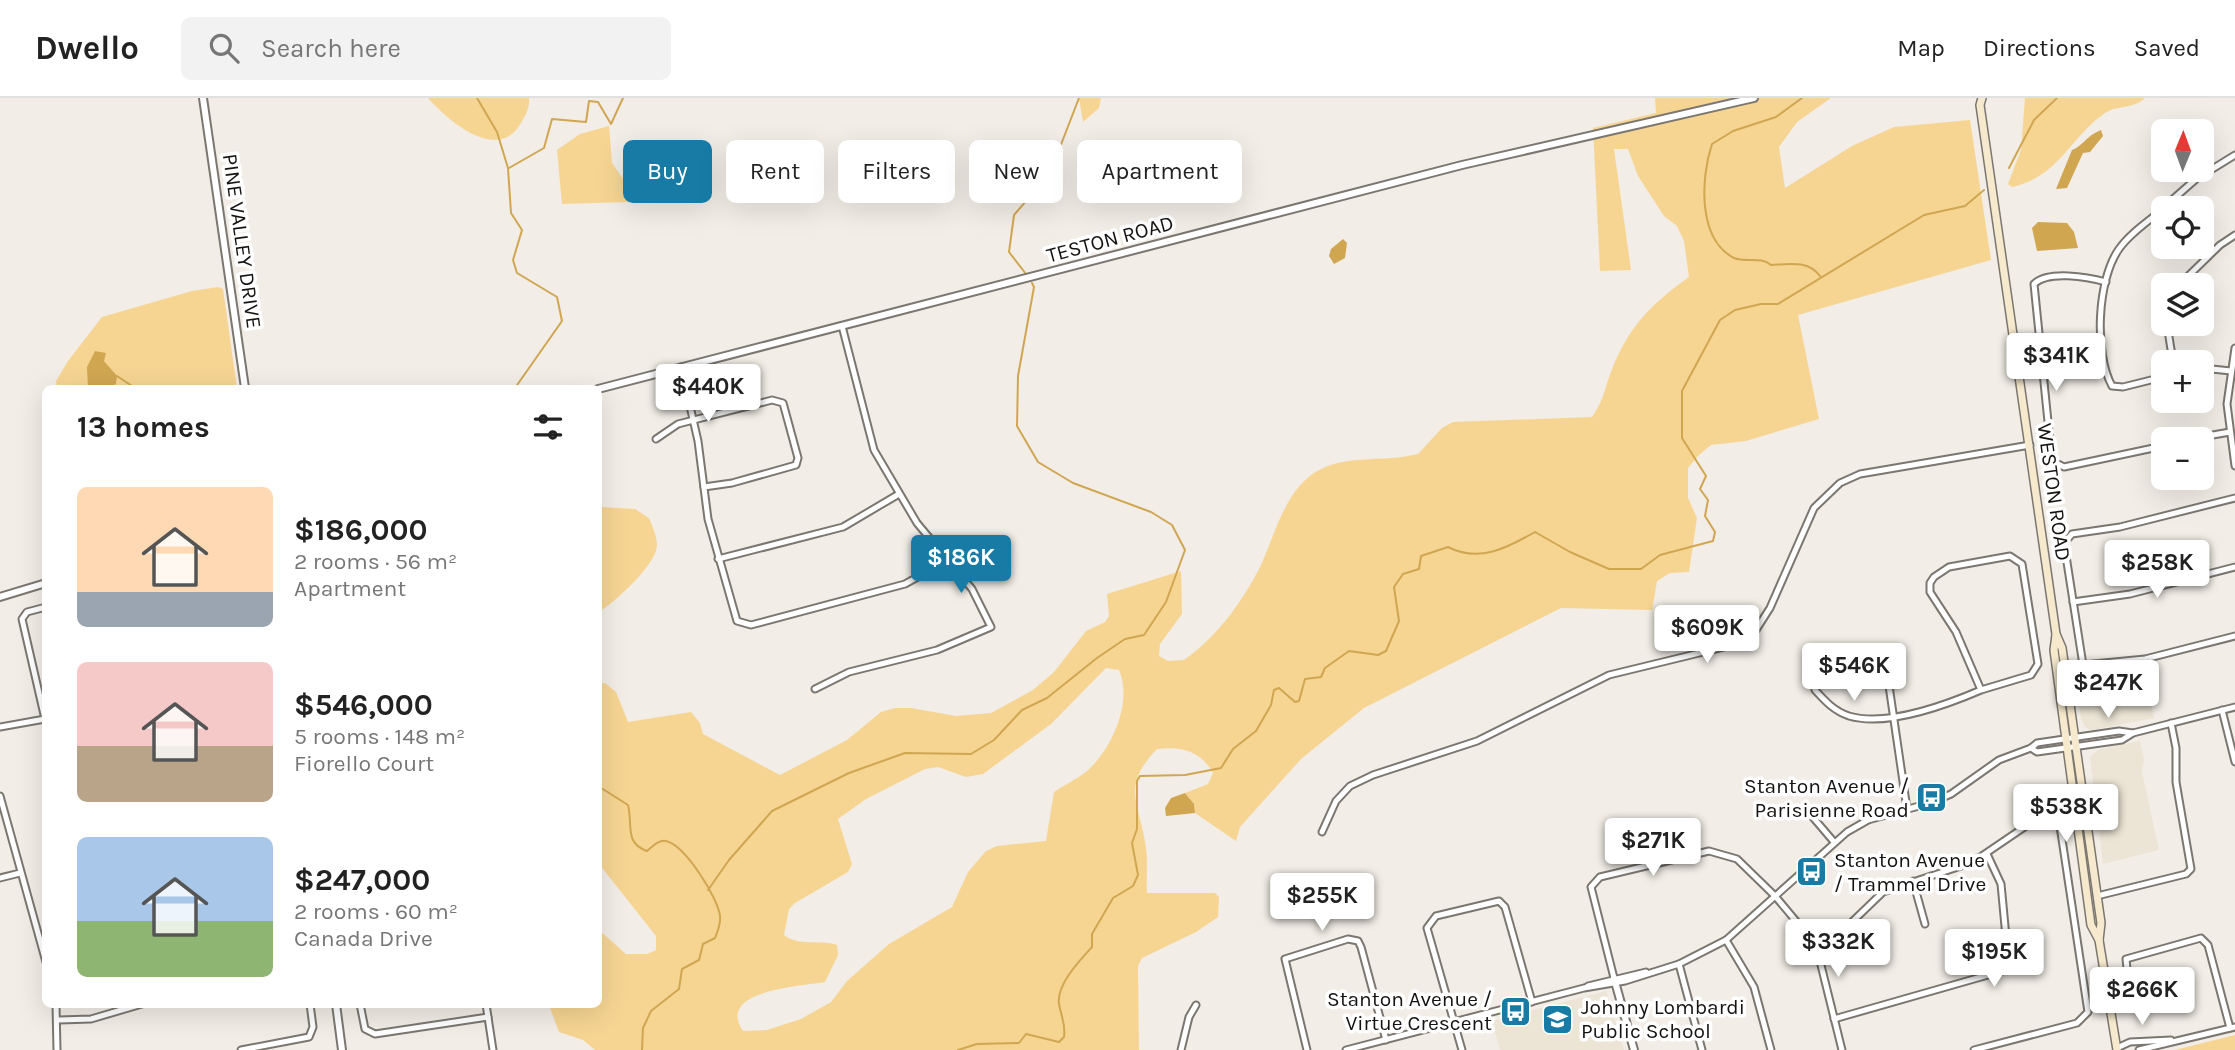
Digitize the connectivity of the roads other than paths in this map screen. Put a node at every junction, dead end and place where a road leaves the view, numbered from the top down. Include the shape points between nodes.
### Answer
1 (203, 98) edge
2 (1754, 98) edge
3 (1979, 100) edge
4 (2235, 155) edge
5 (2177, 196) edge
6 (2151, 219) edge
7 (2235, 235) edge
8 (2191, 273) edge
9 (2106, 282) junction
10 (842, 326) junction
11 (2235, 348) edge
12 (681, 367) junction
13 (2214, 369) edge
14 (2231, 371) junction
15 (2151, 380) edge
16 (245, 385) edge
17 (602, 388) edge
18 (694, 421) junction
19 (2230, 432) junction
20 (2214, 435) edge
21 (656, 439) dead end
22 (2030, 445) junction
23 (2151, 449) edge
24 (2235, 466) edge
25 (704, 486) junction
26 (899, 494) junction
27 (2235, 498) edge
28 (943, 555) junction
29 (718, 559) junction
30 (2235, 567) edge
31 (42, 584) edge
32 (0, 597) edge
33 (2073, 602) junction
34 (42, 608) edge
35 (2056, 634) junction
36 (2235, 636) edge
37 (1887, 672) dead end
38 (815, 688) dead end
39 (1815, 690) dead end
40 (1981, 690) junction
41 (42, 706) edge
42 (2235, 707) edge
43 (2222, 710) junction
44 (1892, 716) junction
45 (42, 720) edge
46 (2171, 723) junction
47 (0, 727) edge
48 (2133, 733) junction
49 (2075, 737) junction
50 (2066, 739) junction
51 (2076, 747) junction
52 (2031, 748) junction
53 (2067, 748) junction
54 (2235, 762) edge
55 (1, 800) edge
56 (1907, 809) junction
57 (1811, 815) dead end
58 (1322, 832) dead end
59 (1834, 842) junction
60 (1987, 854) junction
61 (20, 873) junction
62 (0, 878) edge
63 (1913, 881) junction
64 (1775, 896) junction
65 (2097, 896) junction
66 (1925, 924) dead end
67 (1726, 940) junction
68 (2099, 940) junction
69 (42, 944) edge
70 (1816, 945) junction
71 (1679, 964) junction
72 (1615, 980) junction
73 (1532, 1002) junction
74 (1196, 1005) dead end
75 (58, 1008) edge
76 (128, 1008) edge
77 (311, 1008) edge
78 (337, 1008) edge
79 (361, 1008) edge
80 (487, 1008) edge
81 (2140, 1010) dead end
82 (488, 1017) junction
83 (1834, 1019) junction
84 (59, 1020) junction
85 (1455, 1022) junction
86 (2232, 1027) edge
87 (1386, 1040) junction
88 (2172, 1040) junction
89 (2119, 1049) edge
90 (57, 1050) edge
91 (242, 1050) edge
92 (342, 1050) edge
93 (493, 1050) edge
94 (1181, 1050) edge
95 (1307, 1050) edge
96 (1346, 1050) edge
97 (1462, 1050) edge
98 (1634, 1050) edge
99 (1702, 1050) edge
100 (1771, 1050) edge
101 (1842, 1050) edge
102 (1974, 1050) edge
103 (2139, 1050) edge

1 - 16 street, PINE VALLEY DRIVE
2 - 10 street, TESTON ROAD via 1462,165
3 - 22 main road, WESTON ROAD
4 - 5 street
6 - 9 street via 2119,248
7 - 8 street
9 - 15 street via 2100,315 2109,382 2119,388
9 - 23 street via 2076,275 2040,279 2034,284 2052,461 2064,467
10 - 12 street, TESTON ROAD
10 - 26 street via 871,442
11 - 14 street
12 - 17 street, TESTON ROAD
12 - 18 street
13 - 14 street
14 - 19 street via 2227,401
18 - 21 street via 672,426
18 - 25 street
18 - 25 street via 780,401 786,406 798,458 792,468 732,484
19 - 20 street
19 - 24 street
22 - 35 main road, WESTON ROAD
22 - 58 street via 1860,474 1840,483 1814,508 1770,608 1754,633 1724,647 1609,674 1477,741 1373,775 1350,786 1336,801
25 - 29 street
26 - 28 street
26 - 29 street via 843,527
27 - 33 street via 2068,536 2065,546
28 - 29 street via 905,584 746,626 734,617
28 - 38 street via 972,589 991,627 937,650 849,672
30 - 33 street via 2130,594
31 - 32 street
33 - 36 street via 2081,662 2086,666 2145,659
34 - 41 street via 27,612 22,619
35 - 49 main road, WESTON ROAD
35 - 50 main road, WESTON ROAD via 2054,650
37 - 44 street
39 - 44 street via 1830,706 1850,716
40 - 40 street via 1956,632 1930,592 1930,583 1949,567 2010,556 2022,564 2038,664 2031,675
40 - 44 street via 1935,709
42 - 43 street
43 - 46 street
43 - 54 street
44 - 56 street
45 - 47 street
46 - 48 street
46 - 65 street via 2191,869
48 - 49 street
48 - 51 street via 2122,740
49 - 50 street
49 - 51 main road, WESTON ROAD
50 - 52 street
50 - 53 main road, WESTON ROAD
51 - 53 street
51 - 65 main road, WESTON ROAD
52 - 53 street via 2037,752
52 - 56 street via 1999,760 1951,794
53 - 68 main road, WESTON ROAD via 2091,925
55 - 61 street
56 - 59 street via 1868,820
57 - 59 street
59 - 64 street
60 - 63 street
60 - 83 street via 2001,884 2009,969
60 - 102 street via 2026,826 2048,819 2060,826 2088,1013 2077,1023
61 - 62 street
61 - 69 street
63 - 66 street
63 - 70 street via 1883,892 1852,922
64 - 67 street
64 - 70 street
64 - 72 street via 1737,859 1709,851 1600,877 1591,887
65 - 68 main road, WESTON ROAD
67 - 71 street
67 - 100 street via 1754,987
68 - 89 main road, WESTON ROAD
70 - 83 street
71 - 72 street
71 - 99 street
72 - 73 street
72 - 98 street
73 - 85 street
73 - 85 street via 1505,907 1491,901 1436,916 1428,924
74 - 94 street
75 - 84 street
76 - 84 street via 91,1019
77 - 91 street via 309,1037
78 - 92 street
79 - 82 street via 365,1029 375,1034
80 - 82 street
81 - 86 street via 2130,998 2126,958 2201,938 2208,945
82 - 93 street
83 - 101 street
84 - 90 street
85 - 87 street
85 - 97 street
86 - 88 street
87 - 95 street via 1362,947 1348,939 1285,960
87 - 96 street
88 - 89 street via 2130,1042
88 - 103 street

